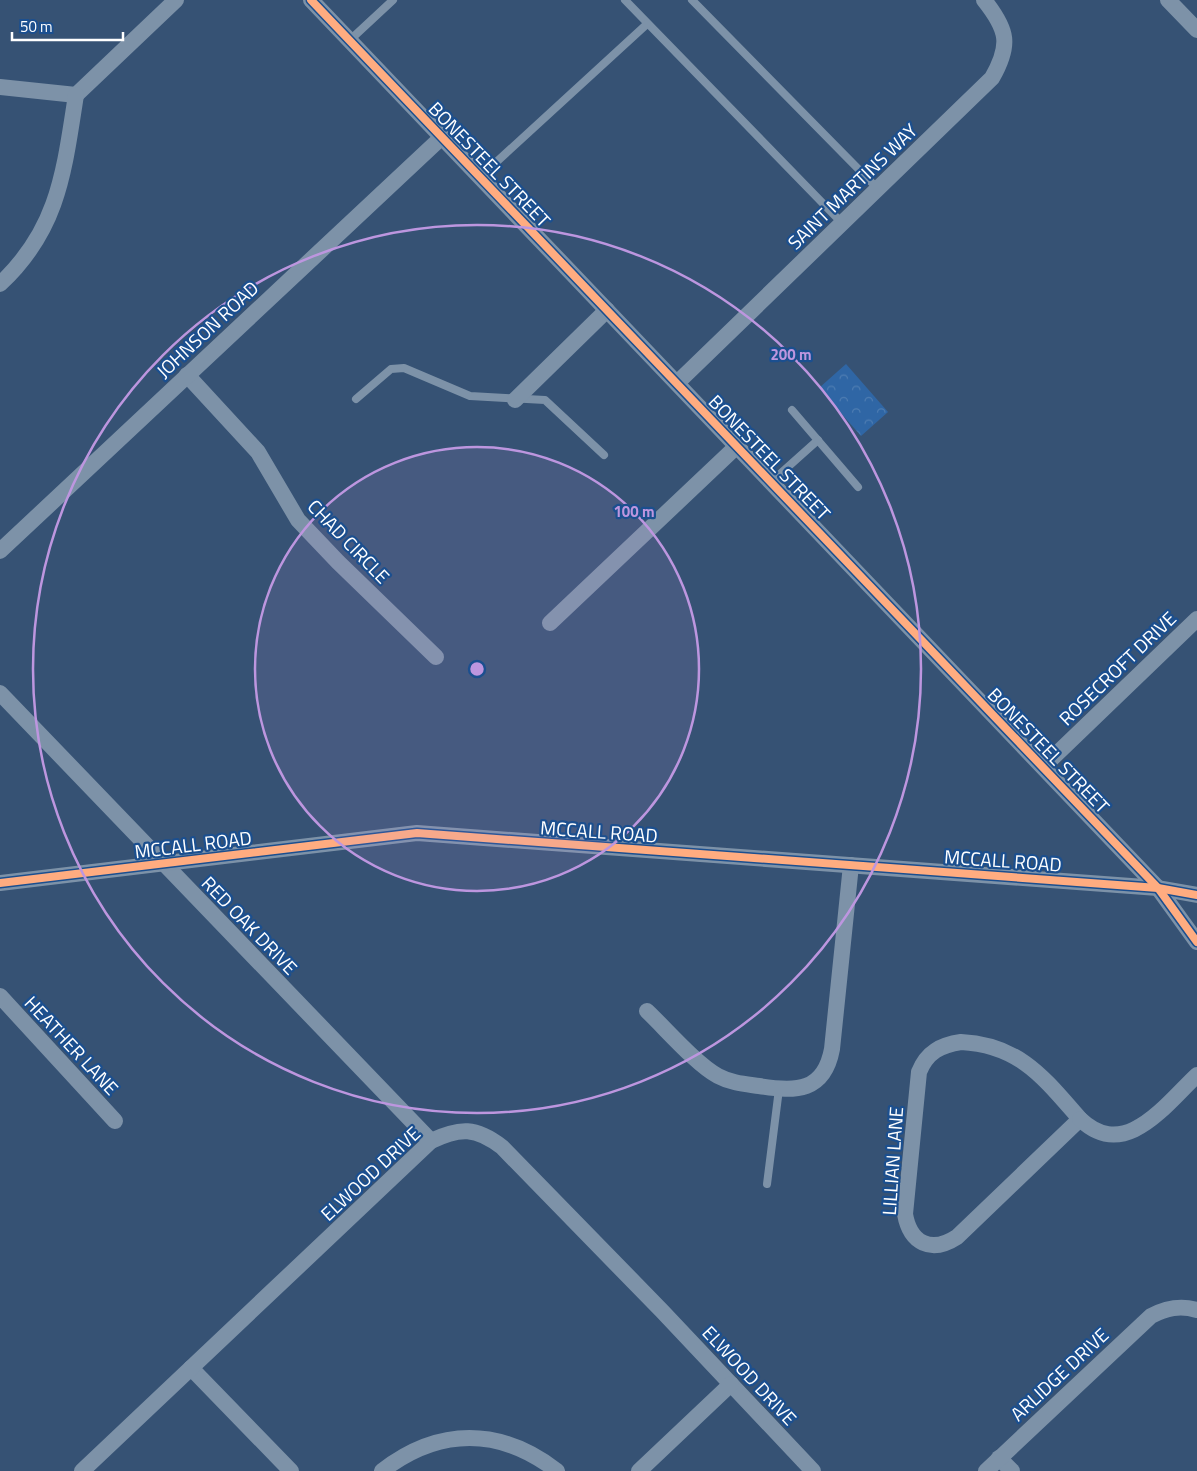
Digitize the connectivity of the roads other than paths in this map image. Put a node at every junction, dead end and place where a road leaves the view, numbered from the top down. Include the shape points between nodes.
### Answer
1 (176, 0) edge
2 (311, 0) edge
3 (393, 0) edge
4 (625, 0) edge
5 (692, 0) edge
6 (984, 0) edge
7 (1168, 0) edge
8 (648, 24) junction
9 (1197, 30) edge
10 (350, 40) junction
11 (0, 87) edge
12 (76, 95) junction
13 (442, 137) junction
14 (480, 177) junction
15 (878, 189) junction
16 (842, 223) junction
17 (0, 284) edge
18 (607, 310) junction
19 (187, 375) junction
20 (677, 383) junction
21 (356, 399) dead end
22 (514, 400) junction
23 (792, 410) dead end
24 (818, 440) junction
25 (737, 446) junction
26 (604, 455) dead end
27 (771, 482) junction
28 (858, 487) dead end
29 (0, 551) edge
30 (1197, 619) edge
31 (550, 623) dead end
32 (436, 657) dead end
33 (0, 693) edge
34 (1042, 767) junction
35 (163, 864) junction
36 (851, 865) junction
37 (0, 883) edge
38 (1158, 888) junction
39 (1197, 895) edge
40 (1197, 942) edge
41 (0, 996) edge
42 (647, 1011) dead end
43 (1197, 1075) edge
44 (779, 1089) junction
45 (1080, 1119) junction
46 (115, 1121) dead end
47 (432, 1141) junction
48 (767, 1184) dead end
49 (1197, 1310) edge
50 (191, 1368) junction
51 (731, 1384) junction
52 (999, 1458) junction
53 (82, 1471) edge
54 (291, 1471) edge
55 (382, 1471) edge
56 (557, 1471) edge
57 (639, 1471) edge
58 (813, 1471) edge
59 (986, 1471) edge
60 (1012, 1471) edge

1 - 12 street
2 - 10 street, BONESTEEL STREET
3 - 10 lane
4 - 8 lane
5 - 15 lane
6 - 15 street, SAINT MARTINS WAY via 997,17 1004,38 1003,58 992,78
7 - 9 street
8 - 14 lane
8 - 16 lane
10 - 13 street, BONESTEEL STREET
11 - 12 street
12 - 17 street via 65,164 47,223 17,269
13 - 14 street, BONESTEEL STREET
13 - 19 street, JOHNSON ROAD
14 - 18 street, BONESTEEL STREET
15 - 16 street, SAINT MARTINS WAY
16 - 20 street, SAINT MARTINS WAY
18 - 20 street, BONESTEEL STREET
18 - 22 street
19 - 29 street, JOHNSON ROAD
19 - 32 street, CHAD CIRCLE via 258,452 298,520
20 - 25 street, BONESTEEL STREET
21 - 22 lane via 391,369 404,368 470,396
22 - 26 lane via 545,400
23 - 24 lane
24 - 27 lane
24 - 28 lane
25 - 27 street, BONESTEEL STREET
25 - 31 street
27 - 34 street, BONESTEEL STREET
30 - 34 street, ROSECROFT DRIVE
33 - 35 street, RED OAK DRIVE
34 - 38 street, BONESTEEL STREET
35 - 36 street, MCCALL ROAD via 417,833
35 - 37 street, MCCALL ROAD
35 - 47 street, RED OAK DRIVE
36 - 38 street, MCCALL ROAD
36 - 44 street via 829,1064 811,1085
38 - 39 street, MCCALL ROAD
38 - 40 street, BONESTEEL STREET
41 - 46 street, HEATHER LANE
42 - 44 street via 717,1076
43 - 45 street, LILLIAN LANE via 1142,1126 1129,1133 1104,1135
44 - 48 lane
45 - 45 street, LILLIAN LANE via 957,1238 945,1245 933,1246 923,1243 907,1226 905,1214 920,1072 935,1050 946,1044 975,1043 1015,1055 1045,1078
47 - 50 street, ELWOOD DRIVE
47 - 51 street, ELWOOD DRIVE via 449,1132 466,1130 486,1134 502,1146
49 - 52 street, ARLIDGE DRIVE via 1178,1307 1163,1310 1140,1325
50 - 53 street, ELWOOD DRIVE
50 - 54 street
51 - 57 street
51 - 58 street, ELWOOD DRIVE
52 - 59 street, ARLIDGE DRIVE
52 - 60 street
55 - 56 street via 420,1448 469,1437 514,1446

